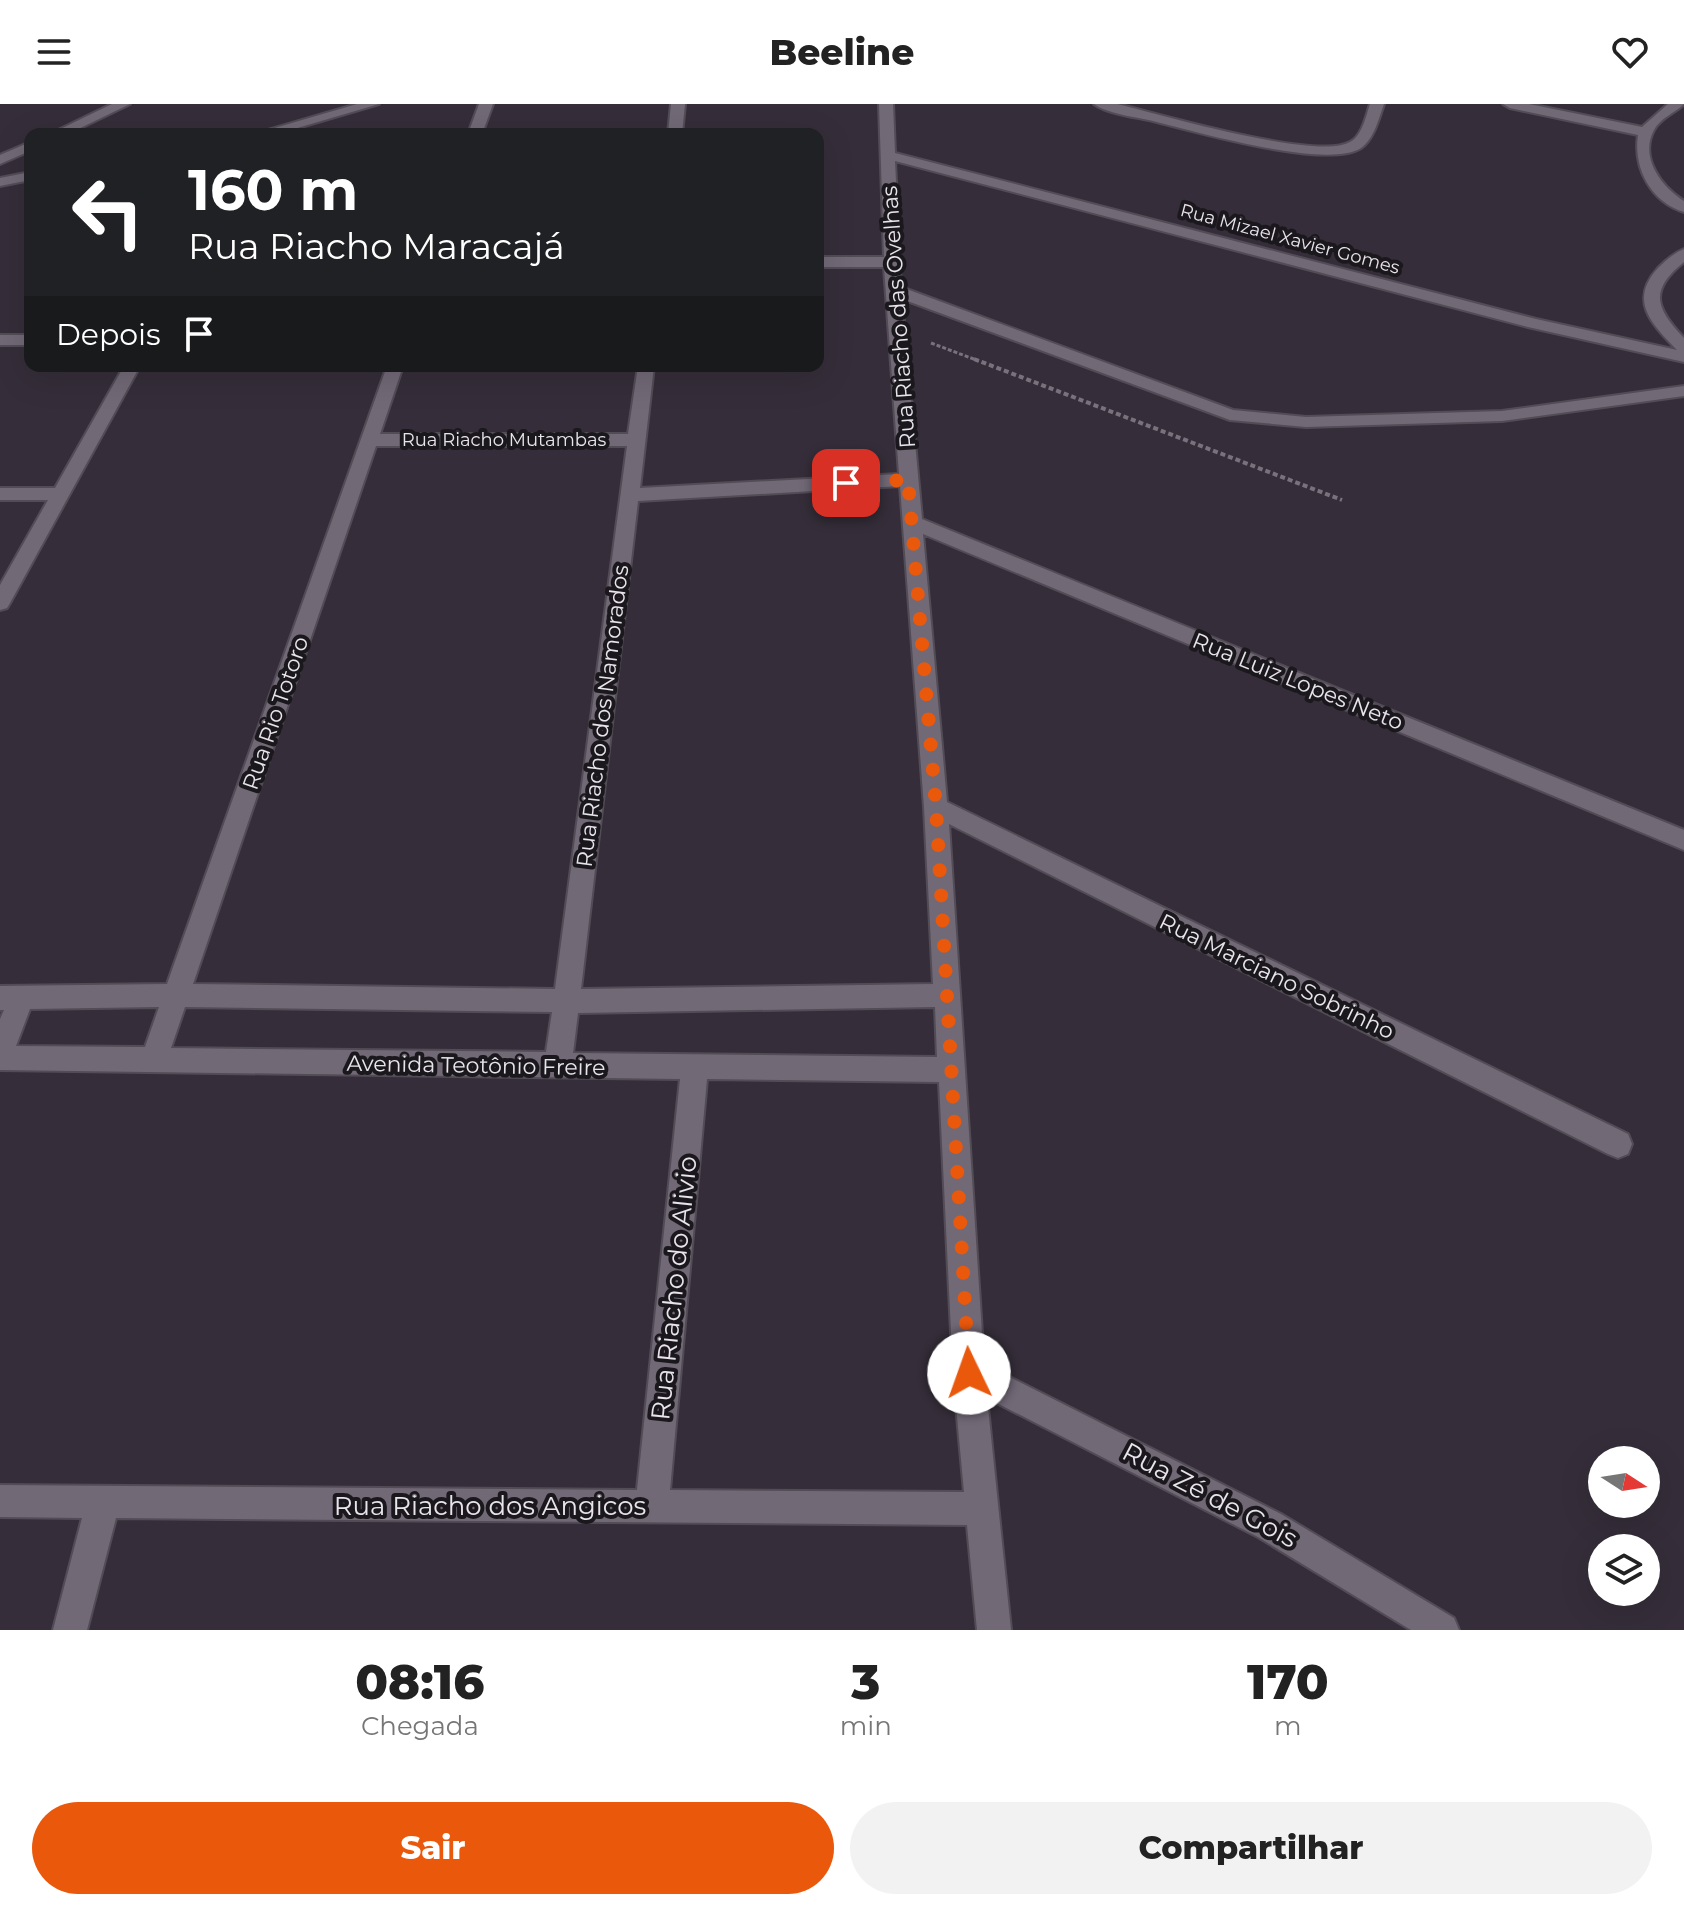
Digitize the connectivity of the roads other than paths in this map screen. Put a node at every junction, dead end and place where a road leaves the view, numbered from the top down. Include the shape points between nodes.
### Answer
1 (123, 104) edge
2 (372, 104) edge
3 (486, 104) edge
4 (678, 104) edge
5 (886, 104) edge
6 (1101, 104) edge
7 (1377, 104) edge
8 (1510, 104) edge
9 (1677, 104) edge
10 (70, 128) edge
11 (283, 128) edge
12 (477, 128) edge
13 (676, 128) edge
14 (1645, 132) junction
15 (24, 149) edge
16 (888, 155) junction
17 (0, 160) edge
18 (24, 177) edge
19 (0, 182) edge
20 (1684, 208) edge
21 (1684, 254) edge
22 (824, 262) edge
23 (892, 262) junction
24 (893, 290) junction
25 (0, 340) edge
26 (24, 340) edge
27 (1684, 348) edge
28 (1684, 357) edge
29 (129, 372) edge
30 (393, 372) edge
31 (645, 372) edge
32 (1684, 391) edge
33 (370, 440) junction
34 (637, 440) junction
35 (908, 480) junction
36 (0, 494) edge
37 (61, 494) junction
38 (629, 495) junction
39 (911, 522) junction
40 (0, 603) edge
41 (936, 807) junction
42 (1684, 840) edge
43 (178, 995) junction
44 (945, 995) junction
45 (10, 998) edge
46 (566, 1001) junction
47 (0, 1056) edge
48 (154, 1059) junction
49 (558, 1066) junction
50 (695, 1068) junction
51 (951, 1070) junction
52 (1618, 1144) dead end
53 (969, 1373) junction
54 (0, 1501) edge
55 (103, 1503) junction
56 (652, 1507) junction
57 (980, 1509) junction
58 (70, 1630) edge
59 (994, 1630) edge
60 (1442, 1630) edge

1 - 10 street
2 - 11 street
3 - 12 street
4 - 13 street
5 - 16 street, Rua Riacho das Ovelhas
6 - 7 street via 1277,144 1336,151 1361,141
8 - 14 street
9 - 14 street
14 - 20 street via 1649,178
15 - 17 street
16 - 23 street, Rua Riacho das Ovelhas
16 - 28 street, Rua Mizael Xavier Gomes via 1534,324
18 - 19 street
21 - 27 street via 1658,275 1648,301
22 - 23 street
23 - 24 street, Rua Riacho das Ovelhas
24 - 32 street via 1230,415 1306,422 1502,416
24 - 35 street, Rua Riacho das Ovelhas
25 - 26 street
29 - 37 street
30 - 33 street, Rua Rio Totoro
31 - 34 street, Rua Riacho dos Namorados
33 - 34 street, Rua Riacho Mutambas
33 - 43 street, Rua Rio Totoro
34 - 38 street, Rua Riacho dos Namorados
35 - 38 street
35 - 39 street, Rua Riacho das Ovelhas
36 - 37 street
37 - 40 street
38 - 46 street, Rua Riacho dos Namorados
39 - 41 street, Rua Riacho das Ovelhas
39 - 42 street, Rua Luiz Lopes Neto
41 - 44 street, Rua Riacho das Ovelhas
41 - 52 street, Rua Marciano Sobrinho
43 - 45 street
43 - 46 street
43 - 48 street, Rua Rio Totoro
44 - 46 street
44 - 51 street, Rua Riacho das Ovelhas
45 - 47 street
46 - 49 street, Rua Riacho dos Namorados
47 - 48 street, Avenida Teotônio Freire
48 - 49 street, Avenida Teotônio Freire
49 - 50 street, Avenida Teotônio Freire
50 - 51 street, Avenida Teotônio Freire
50 - 56 street, Rua Riacho do Alivio
51 - 53 street, Rua Riacho das Ovelhas
53 - 57 street, Rua Riacho das Ovelhas
53 - 60 street, Rua Zé de Gois via 1260,1519
54 - 55 street, Rua Riacho dos Angicos
55 - 56 street, Rua Riacho dos Angicos
55 - 58 street
56 - 57 street, Rua Riacho dos Angicos
57 - 59 street, Rua Riacho das Ovelhas

